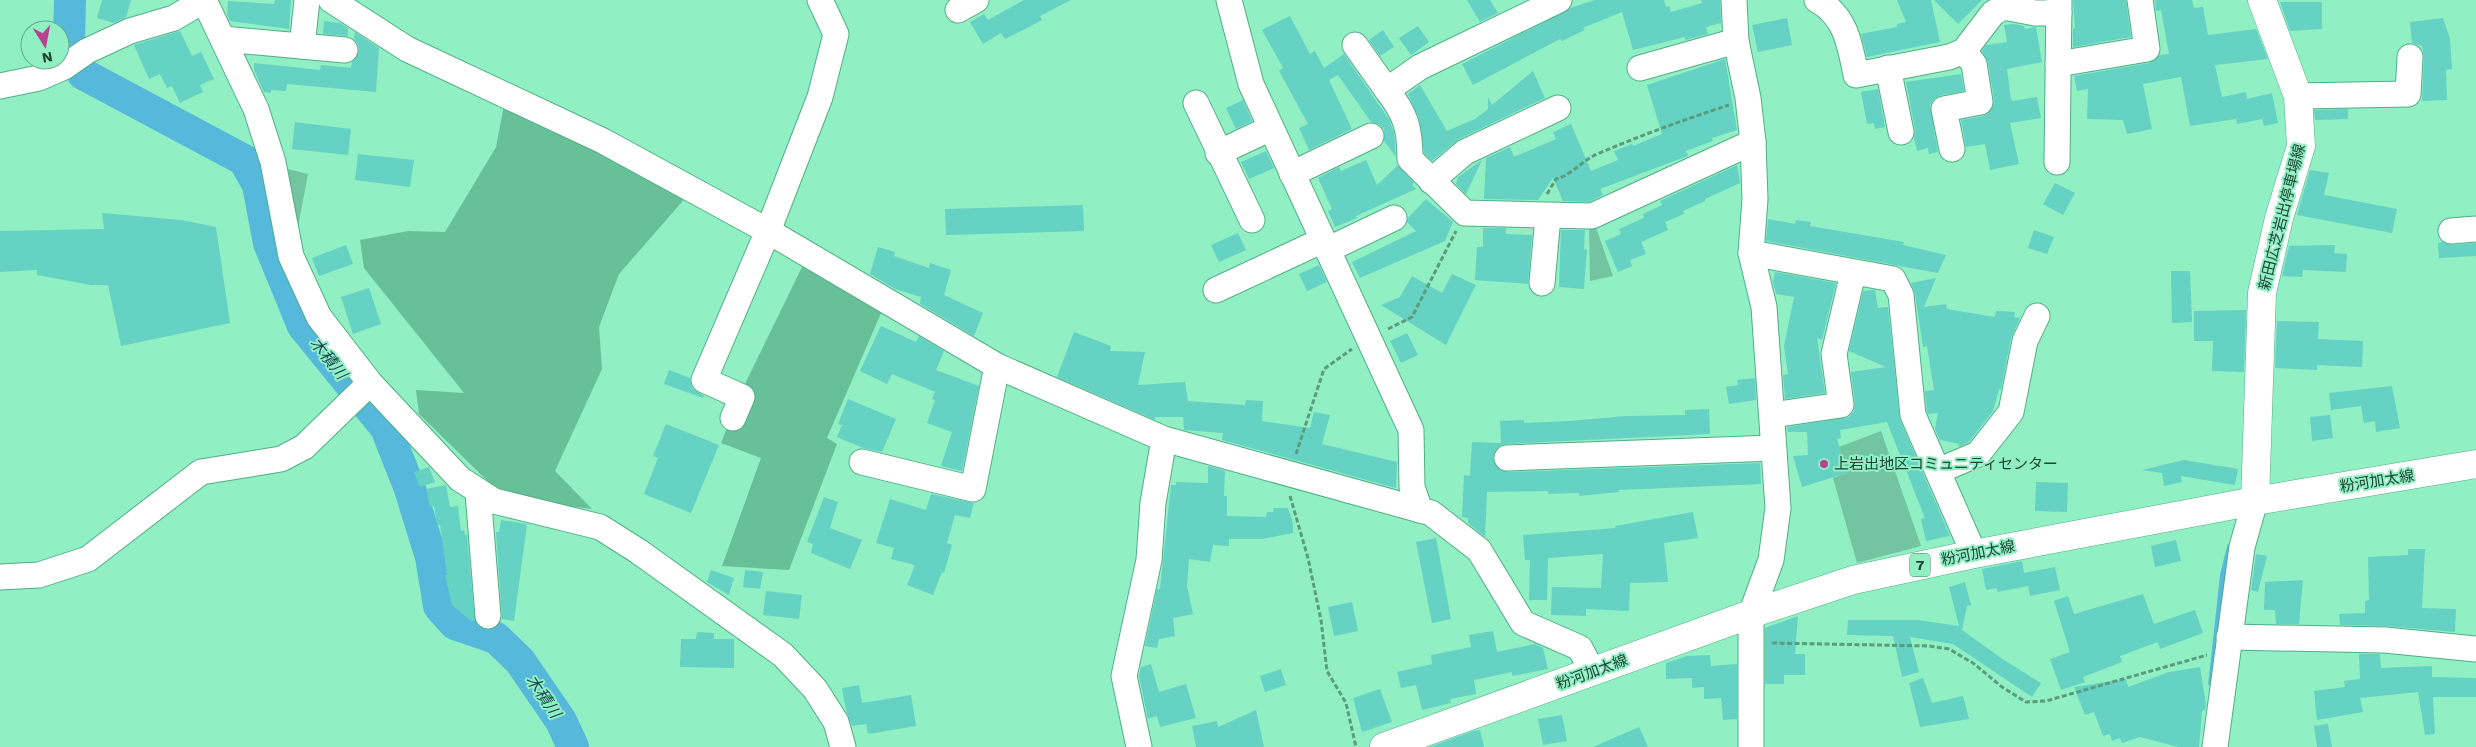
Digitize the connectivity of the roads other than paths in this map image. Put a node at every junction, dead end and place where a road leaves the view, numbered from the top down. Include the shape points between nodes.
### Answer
1 (204, 0) edge
2 (307, 0) edge
3 (331, 0) edge
4 (820, 0) edge
5 (1230, 0) edge
6 (1558, 0) edge
7 (1734, 0) edge
8 (2140, 0) edge
9 (2262, 0) edge
10 (1827, 2) edge
11 (2059, 6) edge
12 (223, 39) junction
13 (1736, 41) junction
14 (1355, 45) dead end
15 (302, 46) junction
16 (345, 50) dead end
17 (1964, 50) junction
18 (2410, 57) dead end
19 (2058, 64) junction
20 (1640, 68) dead end
21 (1888, 68) junction
22 (0, 86) edge
23 (1387, 90) junction
24 (2298, 96) junction
25 (1196, 103) dead end
26 (1558, 108) dead end
27 (1271, 128) junction
28 (1901, 132) dead end
29 (1371, 136) dead end
30 (1753, 142) junction
31 (1952, 149) dead end
32 (1218, 153) junction
33 (2057, 162) dead end
34 (1292, 174) junction
35 (1431, 181) junction
36 (1541, 216) junction
37 (1394, 218) dead end
38 (1252, 220) dead end
39 (2476, 229) edge
40 (2451, 230) dead end
41 (768, 231) junction
42 (1325, 245) junction
43 (1751, 253) junction
44 (1853, 272) junction
45 (1542, 282) dead end
46 (1216, 290) dead end
47 (2037, 316) dead end
48 (997, 366) junction
49 (362, 391) junction
50 (1772, 415) junction
51 (733, 418) dead end
52 (1164, 439) junction
53 (1773, 448) junction
54 (1507, 458) dead end
55 (862, 462) dead end
56 (2476, 464) edge
57 (1938, 471) junction
58 (478, 493) junction
59 (2255, 501) junction
60 (1420, 510) junction
61 (1974, 554) junction
62 (0, 576) edge
63 (1751, 614) junction
64 (488, 616) dead end
65 (2228, 643) junction
66 (2476, 649) edge
67 (1592, 672) junction
68 (843, 747) edge
69 (1139, 747) edge
70 (1384, 747) edge
71 (1751, 747) edge
72 (2216, 747) edge

1 - 12 street
1 - 22 street via 174,18 130,31 87,51 64,67 39,78
2 - 15 street
3 - 41 street via 407,49 602,141
4 - 41 street via 836,34 820,97
5 - 27 street via 1251,84
6 - 23 street via 1420,67
7 - 13 street
8 - 19 street via 2147,49
9 - 24 main road, 新田広芝岩出停車場線
10 - 21 street via 1847,34 1856,75
11 - 17 street via 2035,13 2004,7 1993,13
11 - 19 street
12 - 15 street
12 - 49 street via 256,109 272,162 291,256 319,317
13 - 20 street
13 - 30 street
14 - 23 street
15 - 16 street
17 - 21 street via 1949,57
17 - 31 street via 1974,64 1980,102 1944,109
18 - 24 street via 2408,94
19 - 33 street
21 - 28 street
23 - 35 street via 1402,111 1410,135 1410,159
24 - 59 main road, 新田広芝岩出停車場線 via 2301,146 2279,218 2262,293
25 - 32 street
26 - 35 street via 1465,152
27 - 32 street
27 - 34 street
29 - 34 street
30 - 36 street via 1592,216
30 - 43 street via 1755,199
32 - 38 street
34 - 42 street
35 - 36 street via 1465,213
36 - 45 street
37 - 42 street
39 - 40 street
41 - 48 street
41 - 51 street via 704,380 742,397
42 - 46 street
42 - 60 street via 1411,430 1412,486
43 - 44 street
43 - 50 street via 1764,307
44 - 50 street via 1834,354 1841,405
44 - 57 street via 1893,279 1901,295 1913,415
47 - 57 street via 2025,341 2010,412 1978,454
48 - 52 street
48 - 55 street via 973,489
49 - 58 street
49 - 62 street via 304,446 281,459 201,472 88,559 39,575
50 - 53 street
52 - 60 street
52 - 69 street via 1153,503 1149,560 1124,676
53 - 54 street
53 - 63 street via 1778,508 1776,525 1771,560
56 - 59 main road, 粉河加太線 / 7
57 - 61 street
58 - 64 street
58 - 68 street via 494,501 600,527 638,551 783,655 815,690 836,722
59 - 61 main road, 粉河加太線 / 7
59 - 65 street via 2242,547
60 - 67 street via 1431,513 1479,550 1523,623 1580,648
61 - 63 main road, 粉河加太線 / 7 via 1853,580
63 - 67 main road, 粉河加太線 / 7
63 - 71 street
65 - 66 street via 2385,640
65 - 72 street
67 - 70 main road, 粉河加太線 / 7

